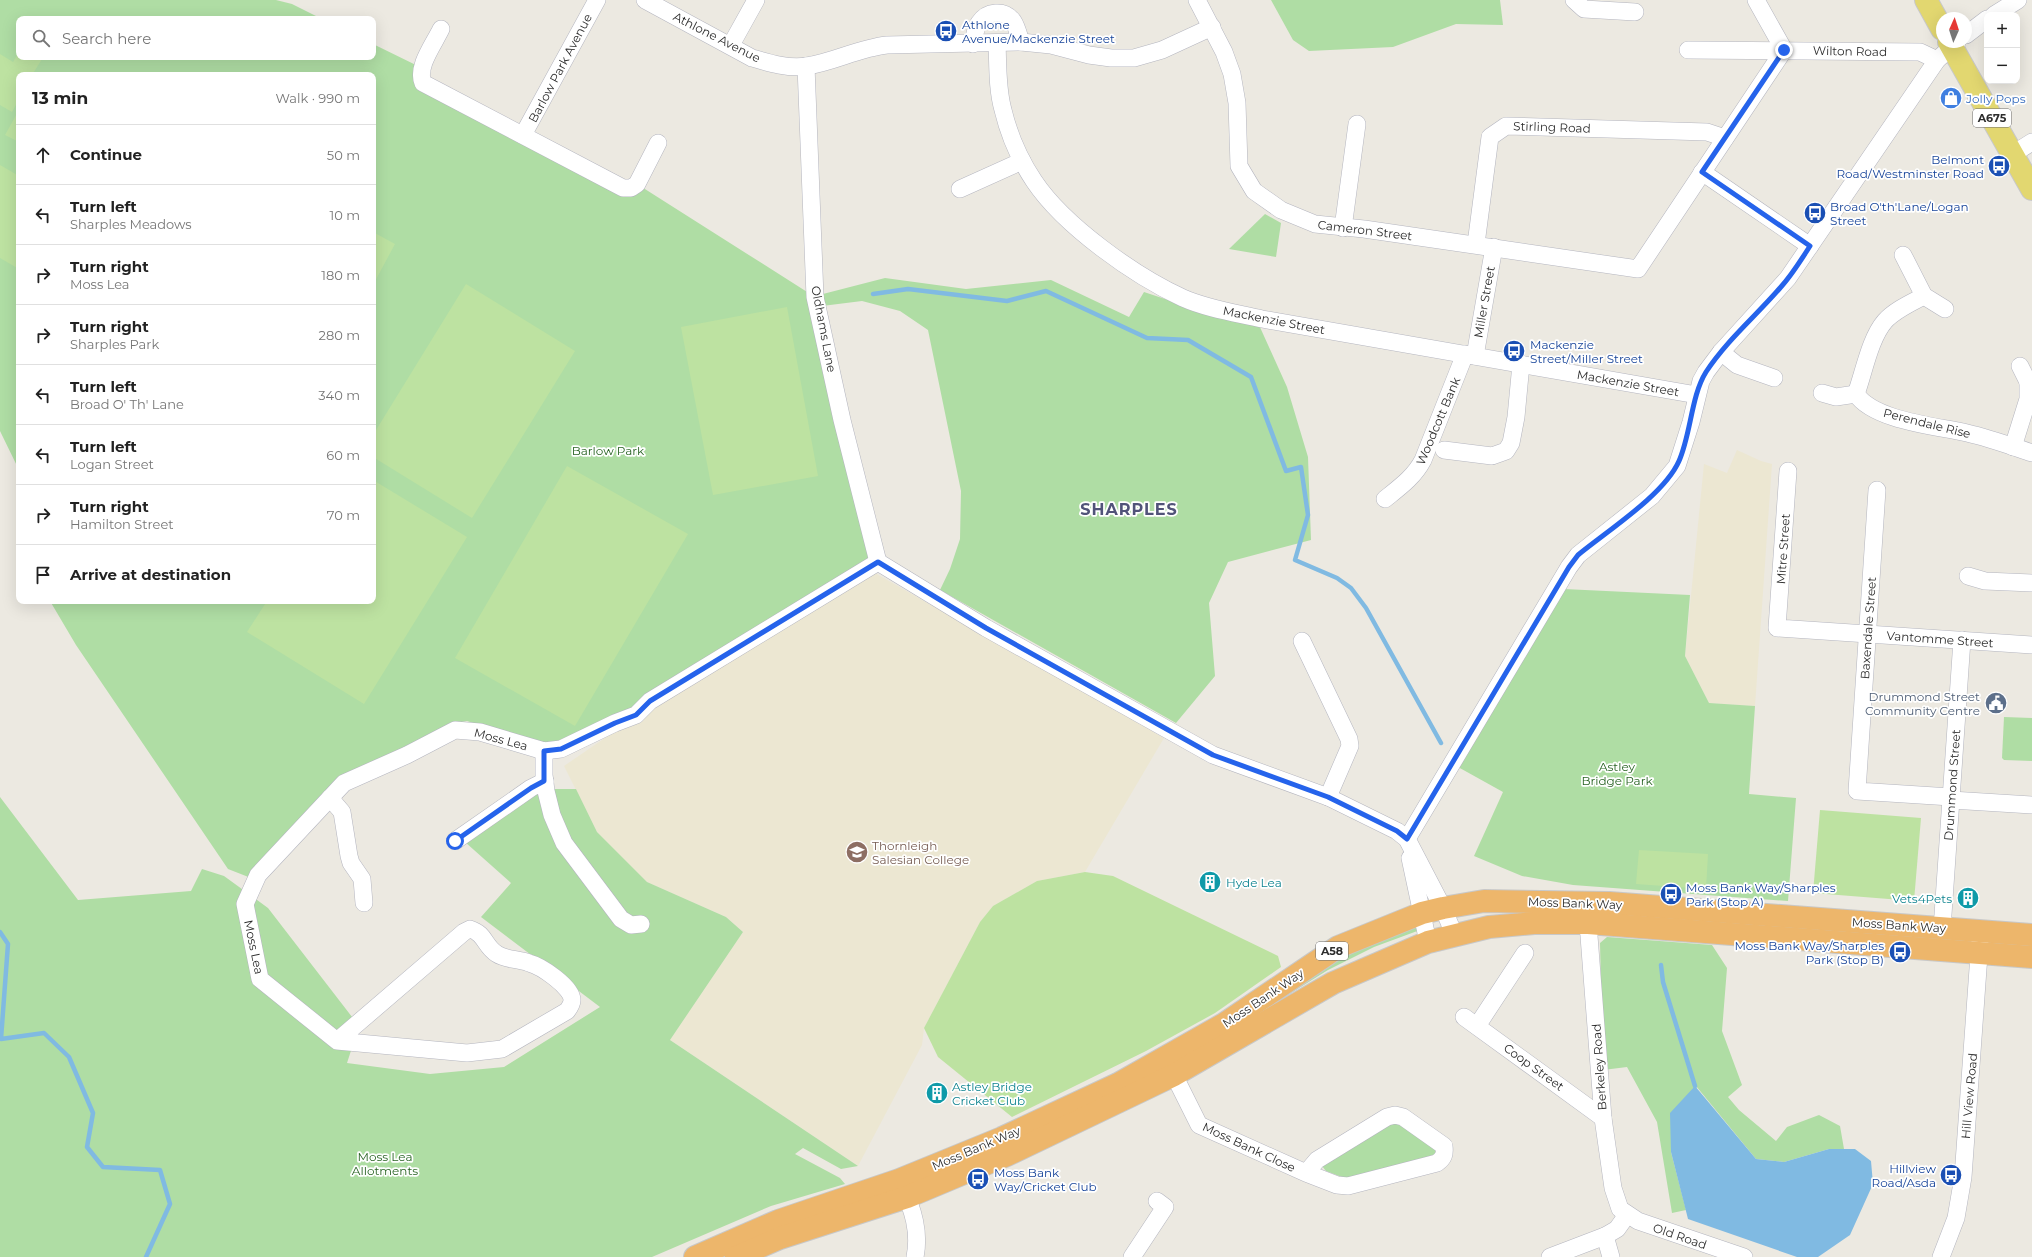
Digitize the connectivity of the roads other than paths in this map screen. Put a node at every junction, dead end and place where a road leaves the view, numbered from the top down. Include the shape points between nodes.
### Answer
1 (597, 0) edge
2 (645, 0) edge
3 (756, 0) edge
4 (1197, 0) edge
5 (1574, 0) edge
6 (1756, 0) edge
7 (1926, 0) edge
8 (2018, 0) edge
9 (996, 6) edge
10 (1634, 12) dead end
11 (1999, 12) edge
12 (1936, 18) edge
13 (1984, 22) edge
14 (1212, 27) junction
15 (441, 29) dead end
16 (1972, 29) edge
17 (1020, 42) junction
18 (997, 43) junction
19 (973, 44) junction
20 (731, 45) junction
21 (1936, 47) edge
22 (1946, 48) edge
23 (1953, 48) edge
24 (1688, 50) dead end
25 (1784, 50) junction
26 (806, 66) junction
27 (1357, 124) dead end
28 (523, 135) junction
29 (1725, 138) junction
30 (2032, 142) edge
31 (658, 143) dead end
32 (2013, 154) junction
33 (1022, 161) junction
34 (1702, 172) junction
35 (960, 189) dead end
36 (2032, 189) edge
37 (1343, 228) junction
38 (1476, 244) junction
39 (1810, 246) junction
40 (1494, 247) junction
41 (1903, 255) dead end
42 (1924, 296) junction
43 (1945, 309) dead end
44 (1721, 352) junction
45 (1470, 355) junction
46 (1521, 364) junction
47 (2020, 366) dead end
48 (1774, 378) dead end
49 (2030, 382) edge
50 (1822, 393) dead end
51 (1856, 394) junction
52 (1697, 395) junction
53 (2013, 447) junction
54 (1444, 450) dead end
55 (2032, 453) edge
56 (1788, 471) dead end
57 (1877, 490) dead end
58 (1383, 500) dead end
59 (878, 562) junction
60 (1968, 576) dead end
61 (2032, 582) edge
62 (1777, 628) joint
63 (1868, 634) junction
64 (1302, 640) dead end
65 (1962, 640) junction
66 (2032, 645) edge
67 (544, 751) junction
68 (544, 781) junction
69 (1328, 797) junction
70 (330, 798) junction
71 (1951, 798) junction
72 (2032, 805) edge
73 (1407, 839) junction
74 (455, 841) dead end
75 (364, 903) dead end
76 (1443, 908) junction
77 (1422, 913) junction
78 (1588, 923) junction
79 (641, 924) dead end
80 (1942, 929) junction
81 (1454, 934) junction
82 (2032, 935) edge
83 (1428, 942) junction
84 (1980, 942) junction
85 (1525, 953) dead end
86 (2032, 958) edge
87 (337, 1041) junction
88 (1174, 1075) junction
89 (1603, 1118) junction
90 (1306, 1173) junction
91 (903, 1189) junction
92 (1157, 1201) dead end
93 (1624, 1212) junction
94 (1605, 1236) junction
95 (696, 1257) edge
96 (736, 1257) edge
97 (915, 1257) edge
98 (1132, 1257) edge
99 (1550, 1257) edge
100 (1611, 1257) edge
101 (1744, 1257) edge
102 (1941, 1257) edge

1 - 28 street, Barlow Park Avenue
2 - 20 street, Athlone Avenue
3 - 20 street
4 - 14 street, Cameron Street
5 - 10 street via 1584,9
6 - 25 street
7 - 12 main road, A675
8 - 11 street
9 - 17 street via 1014,22
9 - 19 street via 979,23
13 - 16 street
14 - 17 street, Athlone Avenue via 1162,50 1134,58 1089,55 1051,45
14 - 37 street, Cameron Street via 1224,52 1234,85 1239,160 1246,180 1254,192 1286,213 1315,224
15 - 28 street, Barlow Park Avenue via 422,68 420,76 423,83
17 - 18 street, Athlone Avenue
18 - 19 street, Athlone Avenue
18 - 33 street, Mackenzie Street via 1002,109
19 - 26 street, Athlone Avenue via 872,47
20 - 26 street, Athlone Avenue via 752,58 770,63
21 - 25 street, Wilton Road via 1920,52
22 - 39 street
23 - 32 main road, A675
24 - 25 street, Wilton Road
25 - 29 street
26 - 59 street, Oldhams Lane via 815,297 842,420
27 - 37 street
28 - 31 street, Barlow Park Avenue via 622,188 631,188 637,184
29 - 34 street
29 - 38 street, Stirling Road via 1707,132 1506,126 1490,137
30 - 32 street
32 - 36 main road, A675
33 - 35 street
33 - 45 street, Mackenzie Street via 1034,182 1069,220 1120,260 1184,298 1262,319
34 - 39 street
34 - 40 street, Cameron Street via 1638,269
37 - 38 street, Cameron Street
38 - 40 street, Cameron Street
39 - 44 street via 1780,288
40 - 45 street, Miller Street
41 - 42 street
42 - 43 street
42 - 51 street via 1885,320 1877,333
44 - 48 street via 1737,365
44 - 52 street via 1706,372
45 - 46 street, Mackenzie Street
45 - 58 street, Woodcott Bank via 1417,471
46 - 52 street, Mackenzie Street
46 - 54 street via 1516,417 1511,443 1506,451 1492,456
47 - 49 street
49 - 53 street via 2028,399
50 - 51 street via 1836,397
51 - 53 street, Perendale Rise via 1861,401 1886,414 1969,433
52 - 73 street via 1677,466 1658,490 1578,555 1569,567
53 - 55 street, Perendale Rise
56 - 62 street, Mitre Street
57 - 63 street, Baxendale Street
59 - 67 street, Moss Lea via 650,701 636,715 561,749
59 - 69 street via 986,628 1213,755
60 - 61 street via 1985,581
62 - 63 street, Vantomme Street
63 - 65 street, Vantomme Street
63 - 71 street, Baxendale Street via 1857,791
64 - 69 street via 1349,739 1350,746
65 - 66 street, Vantomme Street
65 - 71 street, Drummond Street
67 - 68 street
67 - 70 street, Moss Lea via 480,732 455,730 408,755 344,783
68 - 74 street
68 - 79 street via 552,815 564,843 621,920 631,925
69 - 73 street via 1397,831
70 - 75 street via 342,812 351,863 362,879
70 - 87 street, Moss Lea via 258,875 245,904 260,979
71 - 72 street
71 - 80 street, Drummond Street
73 - 76 street
73 - 77 street
76 - 77 highway, Moss Bank Way / A58
76 - 80 highway, Moss Bank Way / A58 via 1484,901 1609,903
76 - 81 street
77 - 83 street
77 - 91 highway, Moss Bank Way / A58 via 1338,947 1224,1024 1118,1084 1002,1138
78 - 81 highway, Moss Bank Way / A58 via 1534,923 1489,927
78 - 84 highway, Moss Bank Way / A58
78 - 89 street, Berkeley Road
80 - 84 highway, Moss Bank Way / A58
81 - 83 highway, Moss Bank Way / A58
82 - 84 highway, Moss Bank Way / A58
83 - 88 highway, Moss Bank Way / A58 via 1332,983
84 - 86 highway, Moss Bank Way / A58
84 - 102 street, Hill View Road via 1962,1177 1956,1218
85 - 89 street, Coop Street via 1471,1022
87 - 87 street via 467,1053 502,1049 567,1011 572,999 570,992 550,973 530,963 502,956 488,946 482,934 470,929
88 - 90 street, Moss Bank Close via 1199,1125
88 - 91 highway, Moss Bank Way / A58 via 1006,1155
89 - 93 street, Berkeley Road via 1613,1188
90 - 90 street, Moss Bank Close via 1337,1185 1348,1186 1437,1163 1443,1158 1444,1146 1403,1117 1391,1116 1317,1160
91 - 95 highway, Moss Bank Way / A58 via 778,1221
91 - 96 highway, Moss Bank Way / A58
91 - 97 street via 914,1216 917,1237
92 - 98 street via 1165,1207
93 - 94 street via 1616,1229
93 - 101 street, Old Road via 1670,1233
94 - 99 street
94 - 100 street

